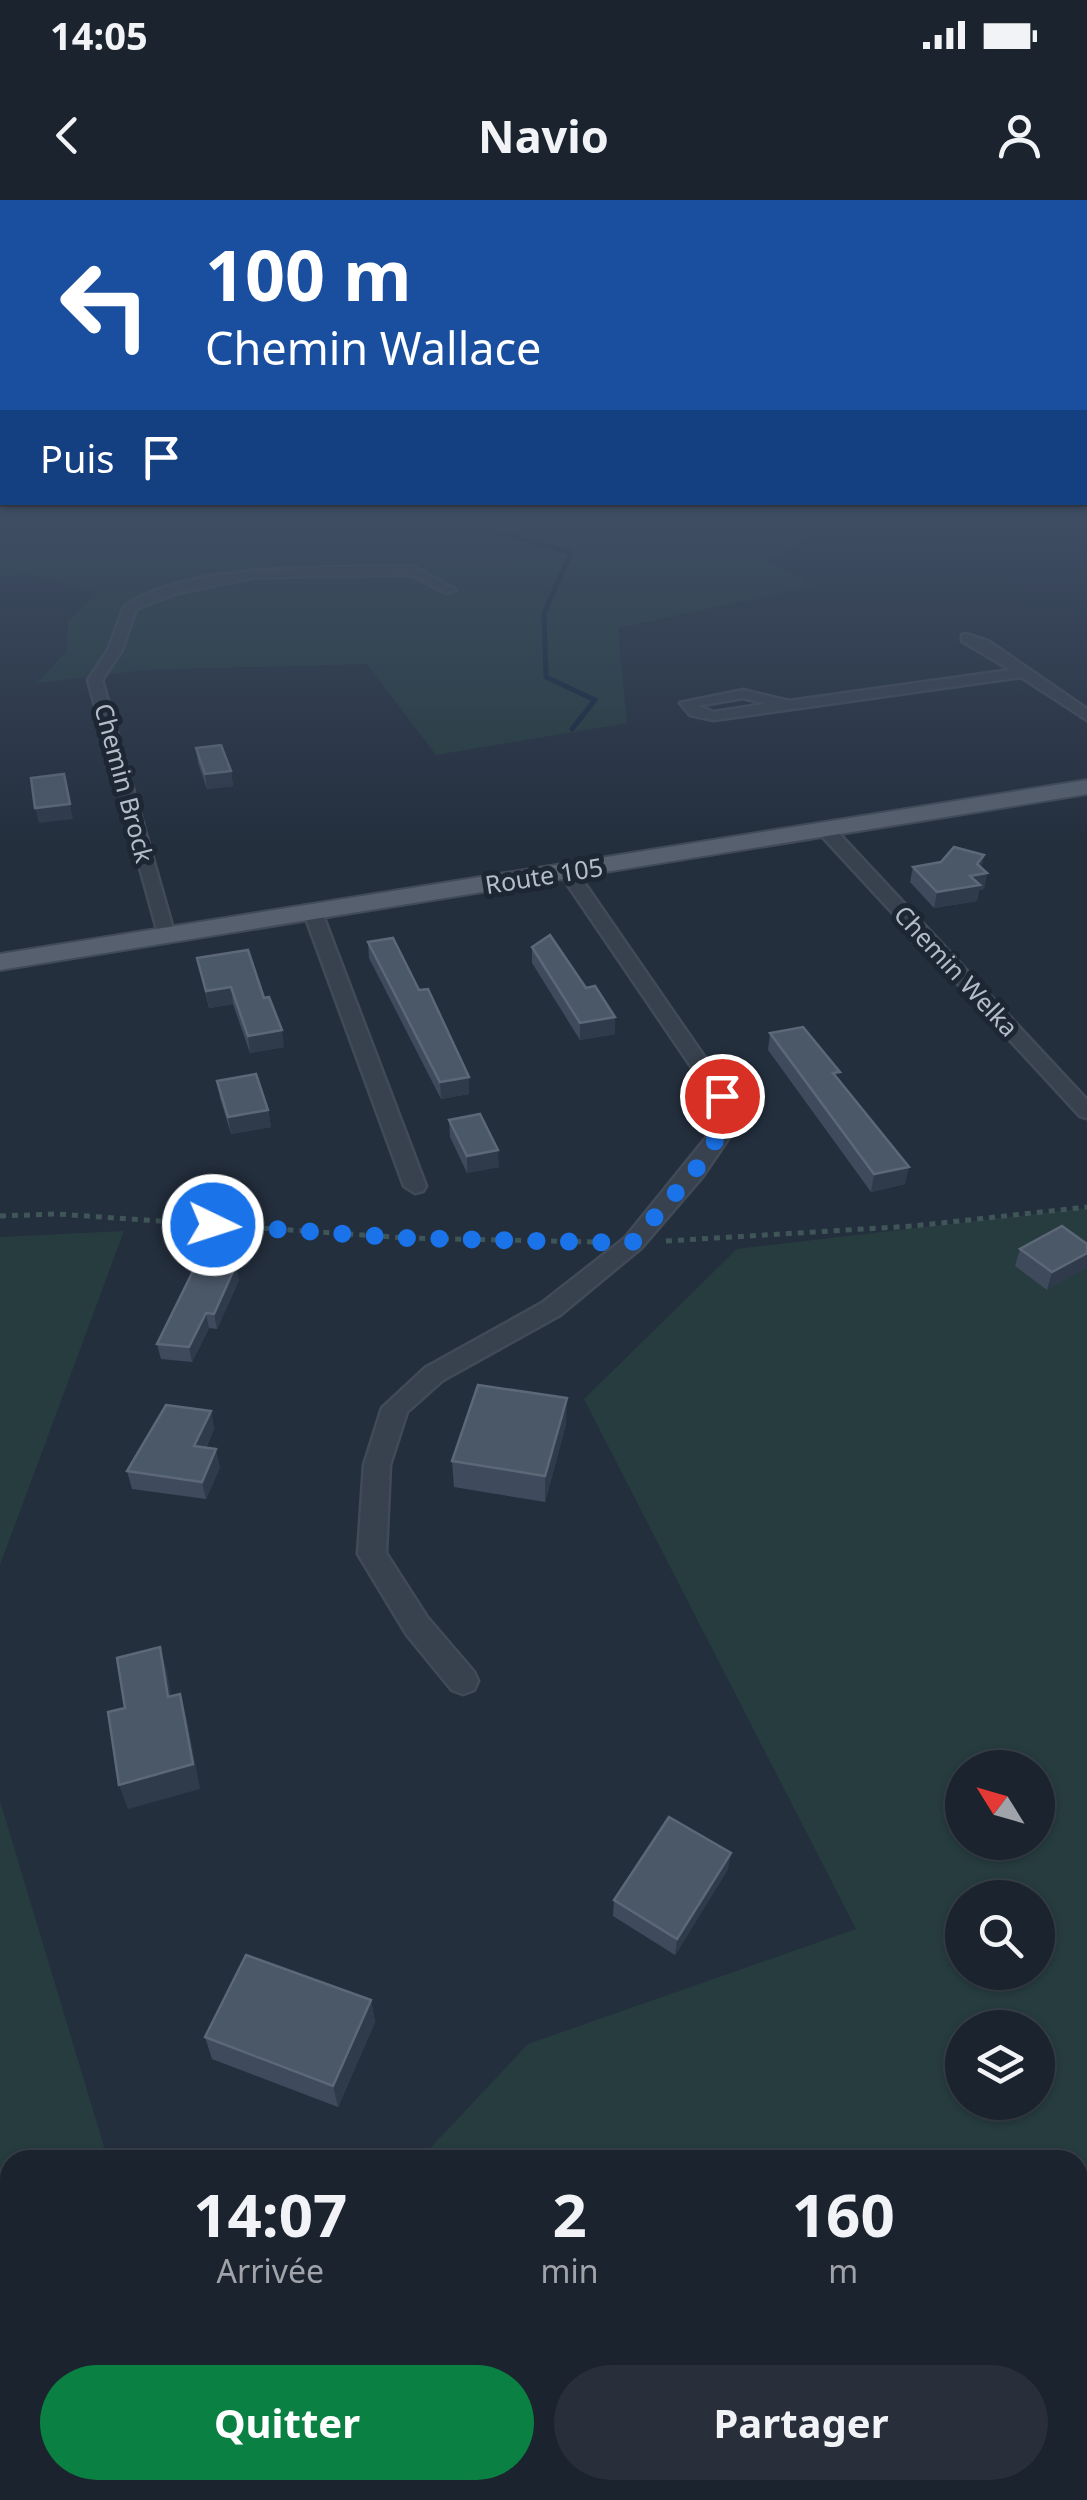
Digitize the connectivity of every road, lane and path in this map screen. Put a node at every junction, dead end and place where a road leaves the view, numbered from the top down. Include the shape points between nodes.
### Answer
1 (124, 624) edge
2 (967, 638) dead end
3 (1024, 672) junction
4 (786, 705) junction
5 (1087, 716) edge
6 (1087, 787) edge
7 (826, 830) junction
8 (568, 872) junction
9 (313, 913) junction
10 (166, 936) junction
11 (0, 962) edge
12 (1087, 1112) edge
13 (415, 1186) dead end
14 (1087, 1207) edge
15 (0, 1216) edge
16 (632, 1243) junction
17 (463, 1681) dead end

1 - 10 street, Chemin Brock via 96,680
2 - 3 street
3 - 4 street
3 - 5 street
4 - 4 street via 743,694 687,704 714,716
6 - 7 main road, Route 105
7 - 8 main road, Route 105
7 - 12 street, Chemin Welka
8 - 9 main road, Route 105
8 - 16 street via 722,1096 721,1132
9 - 10 main road, Route 105
9 - 13 street
10 - 11 main road, Route 105
14 - 16 path via 913,1226
15 - 16 path
16 - 17 street via 551,1309 434,1374 395,1408 377,1465 372,1554 417,1626

